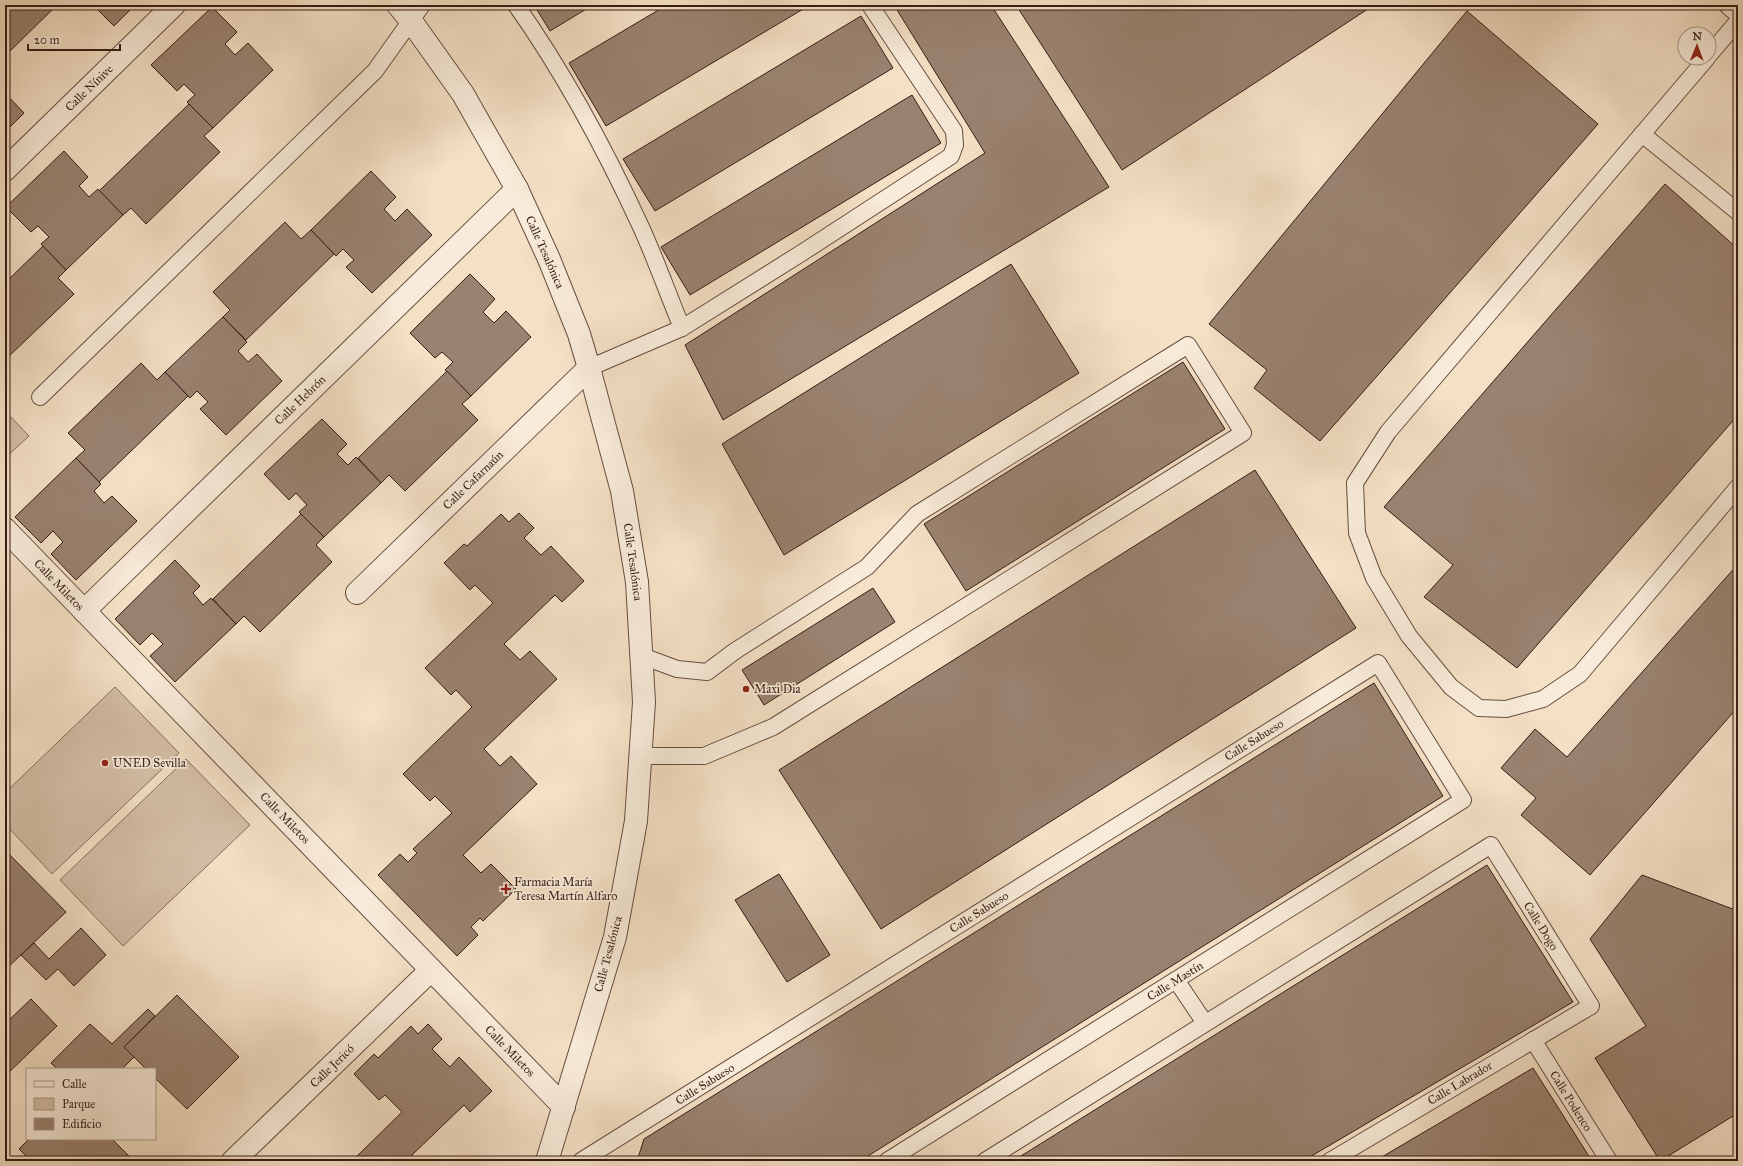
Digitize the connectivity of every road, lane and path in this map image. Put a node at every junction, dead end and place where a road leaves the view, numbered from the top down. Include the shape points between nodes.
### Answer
1 (174, 5) edge
2 (516, 5) edge
3 (870, 5) edge
4 (1731, 5) edge
5 (411, 10) edge
6 (1738, 11) edge
7 (1738, 21) edge
8 (1717, 46) edge
9 (1700, 66) edge
10 (1642, 134) junction
11 (5, 170) edge
12 (517, 189) junction
13 (1738, 212) edge
14 (682, 328) junction
15 (589, 368) junction
16 (40, 397) dead end
17 (1738, 487) edge
18 (5, 529) edge
19 (357, 593) dead end
20 (84, 611) junction
21 (642, 656) junction
22 (641, 756) junction
23 (1463, 800) joint
24 (431, 970) junction
25 (1176, 980) junction
26 (1591, 1006) joint
27 (1205, 1023) junction
28 (1533, 1040) junction
29 (564, 1107) junction
30 (233, 1161) edge
31 (547, 1161) edge
32 (581, 1161) edge
33 (887, 1161) edge
34 (985, 1161) edge
35 (1330, 1161) edge
36 (1609, 1161) edge

1 - 11 street, Calle Nínive
2 - 14 lane via 538,37 602,149 641,226
3 - 14 lane via 954,131 955,145 951,156
4 - 6 street
5 - 12 street, Calle Tesalónica
5 - 16 lane via 375,70
7 - 8 lane
9 - 10 lane
10 - 13 lane
10 - 17 lane via 1388,432 1355,483 1357,533 1374,578 1409,636 1451,687 1479,708 1506,709 1543,699 1580,674
12 - 15 street, Calle Tesalónica via 550,259 579,334
12 - 20 street, Calle Hebrón
14 - 15 lane
15 - 19 street, Calle Cafarnaún
15 - 21 street, Calle Tesalónica via 622,491 637,582
18 - 20 street, Calle Miletos
20 - 24 street, Calle Miletos
21 - 22 street, Calle Tesalónica via 644,702
21 - 22 lane via 677,668 707,672 734,651 867,567 918,514 1188,345 1243,433 773,727 704,756
22 - 29 street, Calle Tesalónica via 636,821 615,936
23 - 25 lane, Calle Mastín
23 - 32 lane, Calle Sabueso via 1378,663
24 - 29 street, Calle Miletos
24 - 30 street, Calle Jericó
25 - 27 lane
25 - 33 lane, Calle Mastín
26 - 27 lane, Calle Dogo via 1491,845
26 - 28 lane, Calle Labrador
27 - 34 lane
28 - 35 lane, Calle Labrador
28 - 36 lane, Calle Podenco
29 - 31 street, Calle Tesalónica

